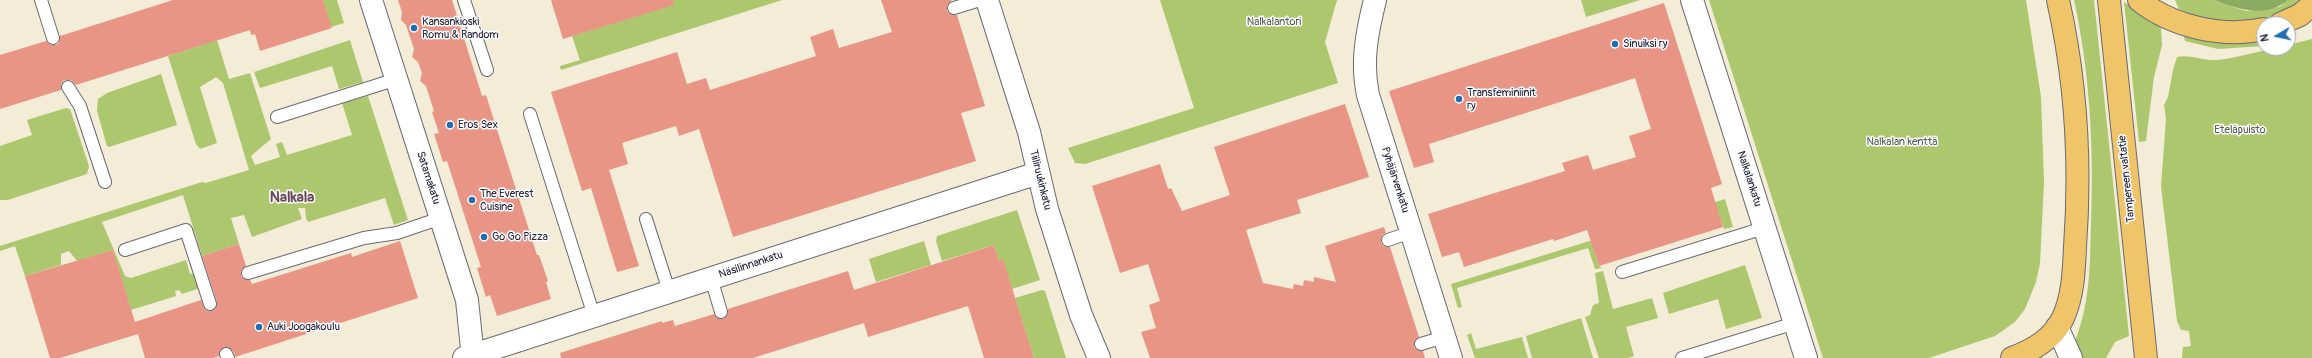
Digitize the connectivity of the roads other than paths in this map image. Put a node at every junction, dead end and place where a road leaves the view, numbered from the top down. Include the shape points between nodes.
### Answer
1 (41, 0) edge
2 (371, 0) edge
3 (464, 0) edge
4 (980, 0) edge
5 (986, 0) edge
6 (1375, 0) edge
7 (1692, 0) edge
8 (2058, 0) edge
9 (2109, 0) edge
10 (2139, 0) edge
11 (2312, 5) edge
12 (954, 8) dead end
13 (2296, 17) edge
14 (2256, 30) edge
15 (53, 38) dead end
16 (486, 70) dead end
17 (397, 79) junction
18 (68, 87) dead end
19 (530, 114) dead end
20 (277, 117) dead end
21 (1038, 173) junction
22 (105, 182) dead end
23 (441, 218) junction
24 (646, 220) dead end
25 (1764, 228) junction
26 (1411, 232) junction
27 (1388, 240) dead end
28 (125, 250) dead end
29 (1622, 272) dead end
30 (248, 273) dead end
31 (711, 278) junction
32 (669, 292) junction
33 (210, 304) dead end
34 (721, 312) dead end
35 (594, 316) junction
36 (1795, 323) junction
37 (2058, 327) junction
38 (1444, 337) junction
39 (1421, 344) dead end
40 (470, 357) edge
41 (1099, 358) edge
42 (1451, 358) edge
43 (1682, 358) edge
44 (1806, 358) edge
45 (2012, 358) edge
46 (2071, 358) edge
47 (2146, 358) edge

1 - 15 lane
2 - 17 street, Satamakatu
3 - 16 lane
4 - 12 lane
5 - 21 street, Tiiliruukinkatu via 1028,132
6 - 26 street, Pyhäjärvenkatu via 1368,28 1364,66 1368,95
7 - 25 street, Nalkalankatu
8 - 37 main road via 2073,96 2077,191 2070,301
9 - 47 main road, Tampereen valtatie
10 - 14 main road via 2170,19 2201,28 2238,32
11 - 13 main road
17 - 20 lane
17 - 23 street, Satamakatu
18 - 22 lane via 80,106
19 - 35 lane
21 - 31 street, Näsilinnankatu
21 - 41 street, Tiiliruukinkatu via 1081,315
23 - 30 lane via 397,233 364,238
23 - 40 street, Satamakatu via 467,300
24 - 32 lane
25 - 29 lane
25 - 36 street, Nalkalankatu
26 - 27 lane
26 - 38 street, Pyhäjärvenkatu
28 - 33 lane via 186,230
31 - 32 street, Näsilinnankatu
31 - 34 lane
32 - 35 street, Näsilinnankatu
35 - 40 street, Näsilinnankatu
36 - 43 lane
36 - 44 street, Nalkalankatu
37 - 45 main road via 2039,345
37 - 46 street
38 - 39 lane
38 - 42 street, Pyhäjärvenkatu

